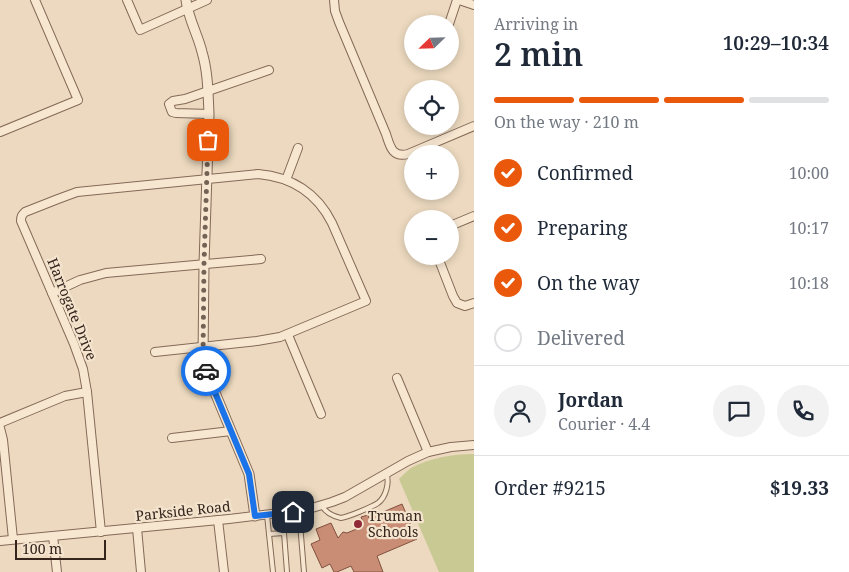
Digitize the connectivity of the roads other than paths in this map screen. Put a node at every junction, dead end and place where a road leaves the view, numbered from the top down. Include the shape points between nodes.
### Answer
1 (35, 0) edge
2 (127, 0) edge
3 (179, 0) edge
4 (207, 0) edge
5 (334, 0) edge
6 (458, 0) edge
7 (187, 4) edge
8 (474, 5) edge
9 (452, 15) edge
10 (269, 70) dead end
11 (208, 91) junction
12 (209, 114) junction
13 (474, 126) edge
14 (0, 132) edge
15 (298, 148) dead end
16 (207, 180) junction
17 (286, 180) junction
18 (474, 216) edge
19 (459, 222) edge
20 (261, 258) dead end
21 (204, 264) junction
22 (441, 265) edge
23 (52, 293) junction
24 (474, 303) edge
25 (288, 335) junction
26 (203, 347) junction
27 (154, 352) dead end
28 (397, 378) dead end
29 (87, 392) junction
30 (321, 414) dead end
31 (0, 423) edge
32 (0, 428) edge
33 (231, 431) junction
34 (172, 438) dead end
35 (474, 446) edge
36 (428, 452) junction
37 (386, 473) junction
38 (322, 506) junction
39 (299, 511) junction
40 (267, 515) junction
41 (255, 516) junction
42 (218, 520) junction
43 (137, 528) junction
44 (100, 532) junction
45 (269, 534) junction
46 (53, 536) junction
47 (13, 539) junction
48 (0, 541) edge
49 (56, 572) edge
50 (141, 572) edge
51 (224, 572) edge
52 (273, 572) edge
53 (287, 572) edge
54 (304, 572) edge

1 - 14 street via 78,100
2 - 7 street via 140,30
3 - 7 street
4 - 7 street
5 - 13 street via 336,16 392,150 401,156 408,154
6 - 8 street
6 - 9 street
7 - 11 street via 202,52
10 - 11 street
11 - 12 street
11 - 12 street via 173,101 169,106 176,113
12 - 16 street
15 - 17 street
16 - 17 street via 258,174
16 - 21 street
16 - 23 street, Harrogate Drive via 77,192 22,214
17 - 25 street via 313,196 323,207 366,301
18 - 19 street
20 - 21 street
21 - 23 street via 106,273
21 - 26 street
22 - 24 street via 453,296 464,306
23 - 29 street, Harrogate Drive via 80,358
25 - 26 street
25 - 30 street
26 - 27 street
26 - 33 street via 204,364
28 - 36 street
29 - 31 street via 65,396
29 - 44 street, Harrogate Drive
32 - 47 street
33 - 34 street
33 - 41 street via 249,474
35 - 36 street, Parkside Road
36 - 37 street, Parkside Road
37 - 38 street, Parkside Road
37 - 38 lane via 386,487 377,504 344,518 328,514
38 - 39 street, Parkside Road
39 - 40 street, Parkside Road
39 - 54 lane
40 - 41 street, Parkside Road
40 - 45 lane
41 - 42 street, Parkside Road
42 - 43 street, Parkside Road
42 - 51 street
43 - 44 street, Parkside Road
43 - 50 street
44 - 46 street, Parkside Road
45 - 52 lane
45 - 53 lane via 284,533
46 - 47 street, Parkside Road
46 - 49 street
47 - 48 street, Parkside Road

